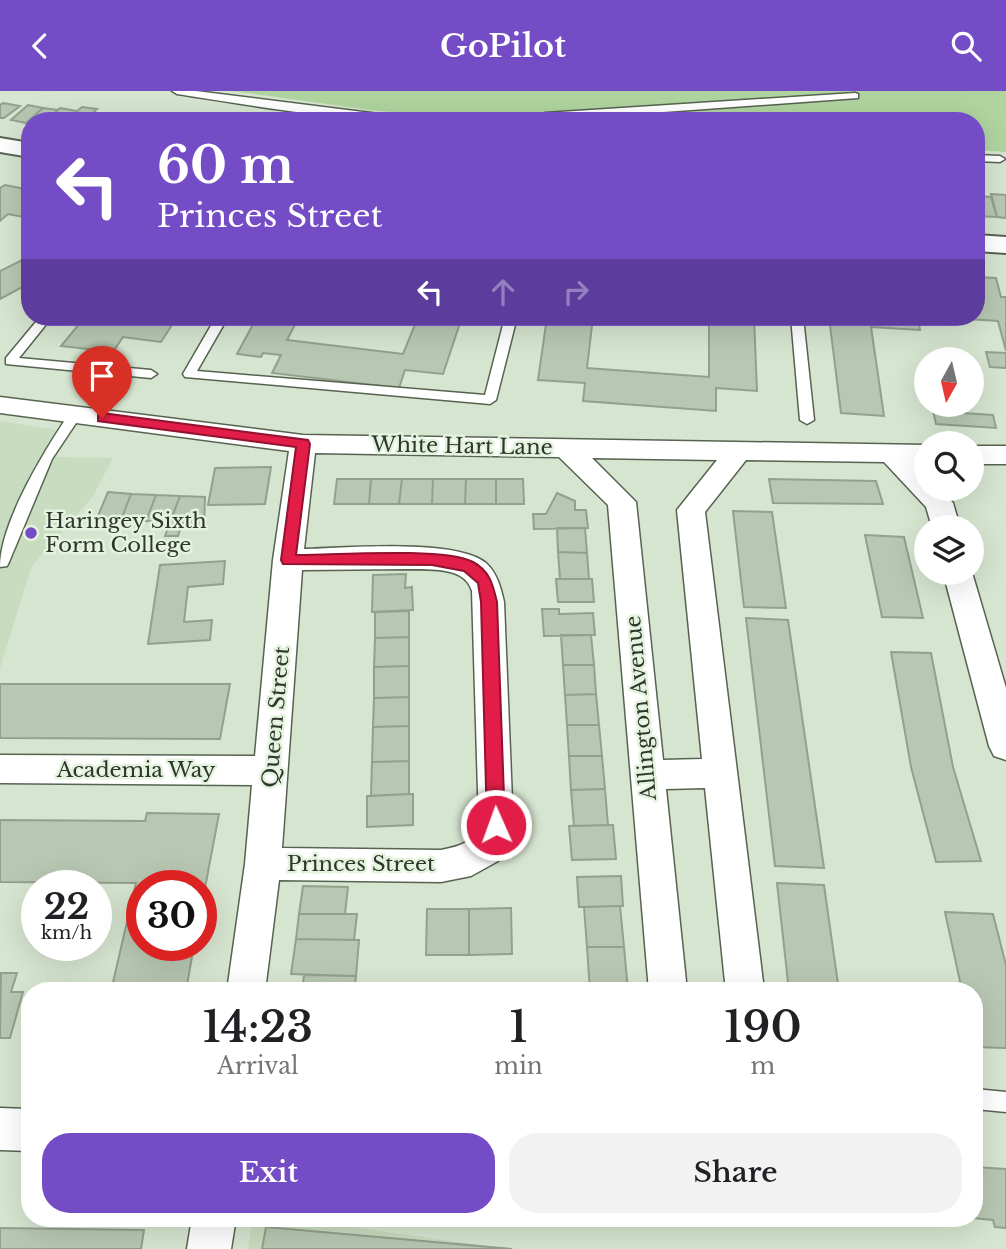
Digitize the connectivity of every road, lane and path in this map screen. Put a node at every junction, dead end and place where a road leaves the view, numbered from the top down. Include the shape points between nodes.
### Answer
1 (177, 91) edge
2 (855, 96) dead end
3 (285, 107) junction
4 (282, 112) edge
5 (330, 112) edge
6 (607, 112) edge
7 (0, 145) edge
8 (21, 148) edge
9 (985, 158) edge
10 (1000, 159) dead end
11 (985, 244) edge
12 (1006, 245) edge
13 (38, 326) edge
14 (217, 326) edge
15 (509, 326) edge
16 (798, 326) edge
17 (5, 365) edge
18 (151, 374) dead end
19 (0, 405) edge
20 (76, 414) junction
21 (807, 420) dead end
22 (303, 444) junction
23 (566, 448) junction
24 (740, 450) junction
25 (892, 454) junction
26 (914, 454) edge
27 (984, 455) edge
28 (1006, 455) edge
29 (942, 515) edge
30 (288, 560) junction
31 (2, 562) edge
32 (962, 585) edge
33 (1006, 746) edge
34 (0, 769) edge
35 (272, 771) junction
36 (722, 773) junction
37 (648, 775) junction
38 (263, 864) junction
39 (247, 982) edge
40 (666, 982) edge
41 (744, 982) edge
42 (983, 1100) edge
43 (1006, 1102) edge
44 (0, 1129) edge
45 (21, 1130) edge
46 (213, 1227) edge
47 (209, 1249) edge

1 - 3 lane
2 - 6 lane
3 - 4 lane
3 - 5 lane
7 - 8 street
9 - 10 lane
11 - 12 street
13 - 17 lane
14 - 15 lane via 188,374 490,400
16 - 21 lane
17 - 18 lane
19 - 20 street, White Hart Lane
20 - 22 street, White Hart Lane
20 - 31 lane via 46,458
22 - 23 street, White Hart Lane
22 - 30 street, Queen Street
23 - 24 street, White Hart Lane
23 - 37 street, Allington Avenue via 622,502
24 - 25 street, White Hart Lane
24 - 36 street via 691,510
25 - 26 street, White Hart Lane
25 - 29 street via 939,503
27 - 28 street
30 - 35 street, Queen Street
30 - 38 street, Princes Street via 432,559 469,566 485,581 496,825 485,850 471,860 441,866
32 - 33 street
34 - 35 street, Academia Way
35 - 38 street, Queen Street
36 - 37 street
36 - 41 street
37 - 40 street, Allington Avenue
38 - 39 street, Queen Street
42 - 43 lane
44 - 45 street
46 - 47 street

